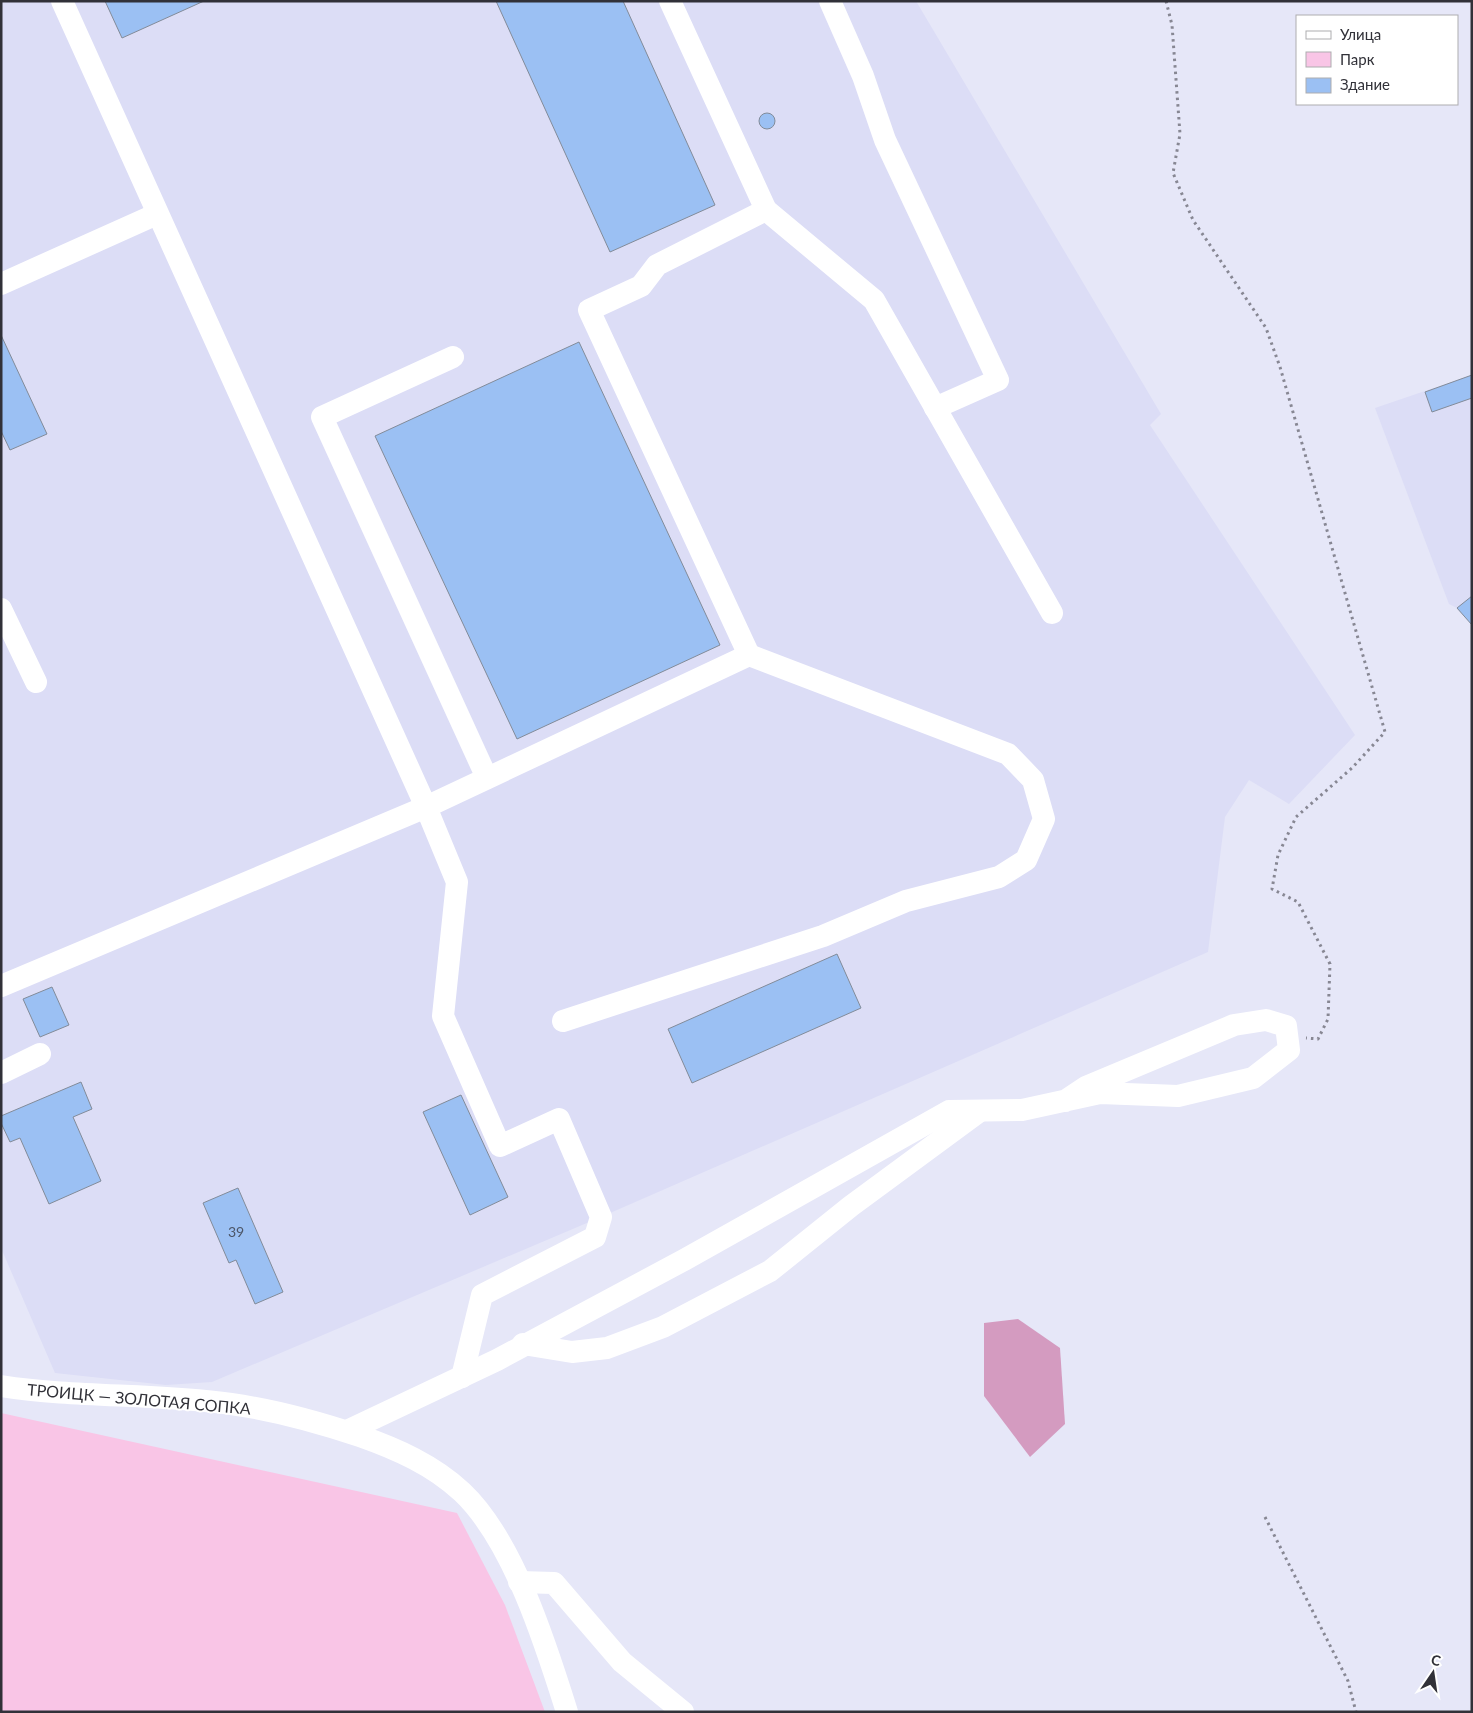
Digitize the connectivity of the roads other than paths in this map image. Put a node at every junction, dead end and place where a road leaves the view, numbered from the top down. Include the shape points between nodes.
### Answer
1 (62, 1) edge
2 (670, 1) edge
3 (830, 1) edge
4 (766, 210) junction
5 (157, 214) junction
6 (1, 284) edge
7 (453, 357) dead end
8 (935, 408) junction
9 (1, 609) edge
10 (1052, 613) dead end
11 (749, 655) junction
12 (36, 682) dead end
13 (486, 778) junction
14 (426, 807) junction
15 (1, 986) edge
16 (564, 1020) dead end
17 (40, 1054) dead end
18 (1, 1073) edge
19 (1065, 1101) junction
20 (980, 1111) junction
21 (523, 1344) junction
22 (462, 1377) junction
23 (1, 1386) edge
24 (347, 1432) junction
25 (519, 1582) junction
26 (567, 1712) edge
27 (683, 1712) edge

1 - 5 street
2 - 4 street
3 - 8 street via 863,76 885,140 998,380
4 - 8 street via 874,300
4 - 11 street via 657,265 641,286 589,310
5 - 6 street
5 - 14 street
7 - 13 street via 322,417
8 - 10 street
9 - 12 street
11 - 13 street
11 - 16 street via 1008,754 1033,780 1044,819 1026,860 999,877 906,901 823,936
13 - 14 street
14 - 15 street
14 - 22 street via 457,882 443,1016 500,1146 559,1118 601,1217 595,1237 482,1295
17 - 18 street
19 - 19 street via 1100,1093 1178,1096 1253,1078 1289,1050 1286,1026 1266,1020 1234,1025 1086,1087
19 - 20 street via 1022,1110
20 - 21 street via 948,1111 684,1260
20 - 21 street via 770,1271 663,1327 607,1348 572,1352
21 - 22 street
22 - 24 street
23 - 24 street, ТРОИЦК — ЗОЛОТАЯ СОПКА via 231,1404 296,1417
24 - 25 street, ТРОИЦК — ЗОЛОТАЯ СОПКА via 394,1448 431,1468 462,1492 493,1531
25 - 26 street, ТРОИЦК — ЗОЛОТАЯ СОПКА
25 - 27 street via 554,1583 622,1662

